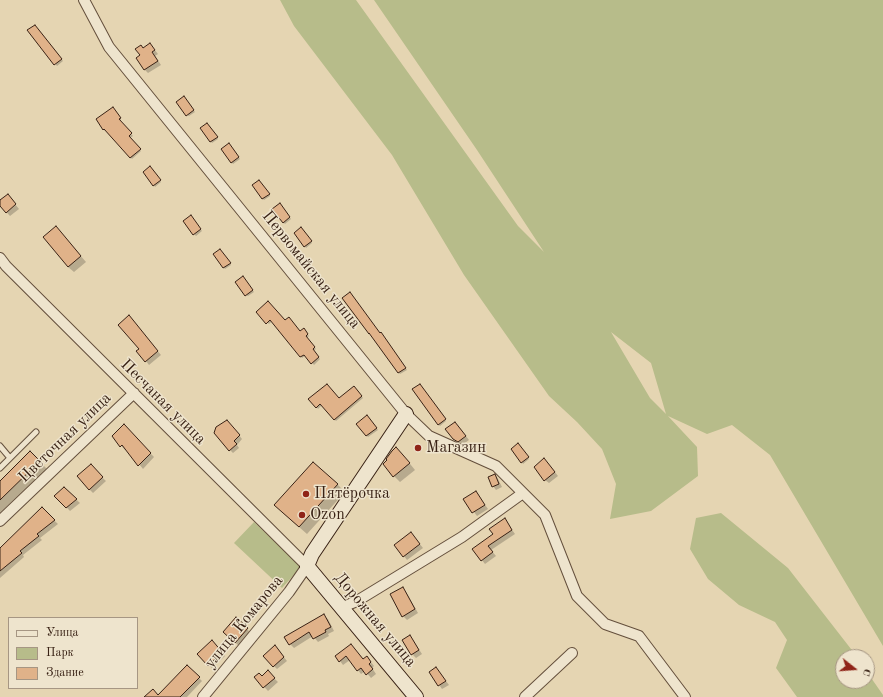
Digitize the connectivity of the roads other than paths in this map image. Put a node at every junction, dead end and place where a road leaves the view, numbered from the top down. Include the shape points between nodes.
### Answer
1 (84, 0) edge
2 (0, 258) edge
3 (134, 394) junction
4 (406, 414) junction
5 (36, 432) dead end
6 (0, 446) edge
7 (10, 458) junction
8 (0, 468) edge
9 (524, 493) junction
10 (0, 521) edge
11 (307, 566) junction
12 (343, 607) junction
13 (572, 653) dead end
14 (203, 697) edge
15 (416, 697) edge
16 (525, 697) edge
17 (685, 697) edge

1 - 4 street, Первомайская улица via 109,47
2 - 3 street, Песчаная улица
3 - 10 street, Цветочная улица
3 - 11 street, Песчаная улица
4 - 9 street, Первомайская улица via 429,436 496,466
4 - 11 street via 312,554
5 - 7 lane
6 - 7 lane
7 - 8 lane
9 - 12 street via 462,536 357,602
9 - 17 street, Первомайская улица via 545,515 577,596 605,624 639,636
11 - 12 street, Дорожная улица
11 - 14 street, улица Комарова via 289,592
12 - 15 street, Дорожная улица
13 - 16 street

